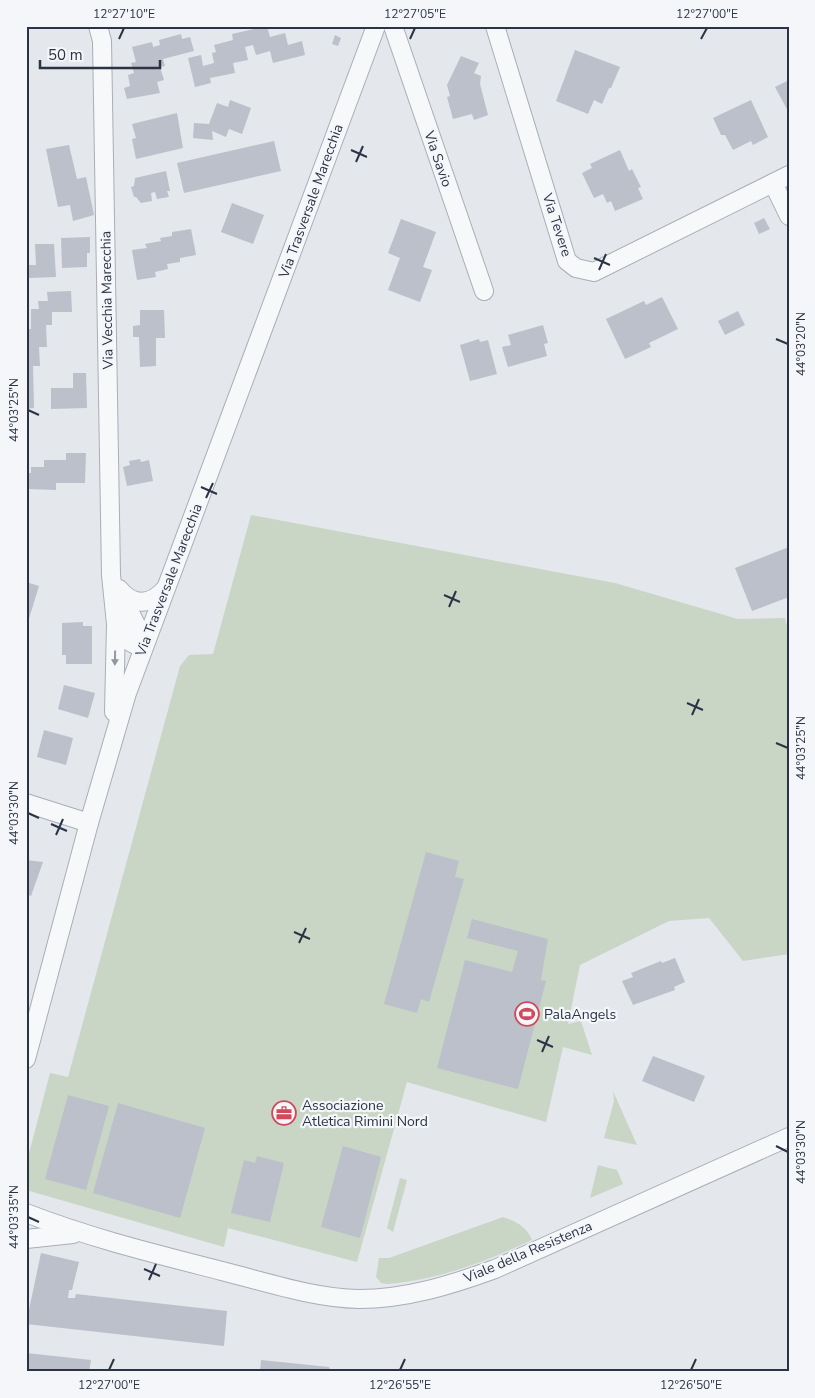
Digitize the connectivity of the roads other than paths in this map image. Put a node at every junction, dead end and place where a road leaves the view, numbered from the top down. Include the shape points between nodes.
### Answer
1 (98, 26) edge
2 (376, 26) edge
3 (393, 26) edge
4 (495, 26) edge
5 (781, 179) edge
6 (789, 216) edge
7 (484, 291) dead end
8 (115, 582) junction
9 (166, 588) junction
10 (116, 624) junction
11 (143, 647) junction
12 (114, 735) junction
13 (26, 803) edge
14 (89, 823) junction
15 (31, 1018) edge
16 (26, 1059) edge
17 (789, 1137) edge
18 (26, 1213) edge
19 (79, 1233) junction
20 (26, 1239) edge

1 - 8 street, Via Vecchia Marecchia via 102,51
2 - 9 street, Via Trasversale Marecchia
3 - 7 street, Via Savio
4 - 5 street, Via Tevere via 567,261 576,268 594,272
5 - 6 street, Via Tevere
8 - 9 street via 129,600 138,602 158,597
8 - 10 street, Via Vecchia Marecchia
8 - 11 street, Via Vecchia Marecchia via 139,631
9 - 11 street, Via Trasversale Marecchia
10 - 11 street via 120,634 132,644
10 -> 12 street, Via Vecchia Marecchia
11 - 12 street, Via Trasversale Marecchia
12 - 14 street, Via Trasversale Marecchia
13 - 14 street
14 - 15 street, Via Trasversale Marecchia
15 - 16 street, Via Trasversale Marecchia
17 - 19 street, Viale della Resistenza via 495,1269 411,1294 359,1299 327,1296
18 - 19 street, Viale della Resistenza
19 - 20 street, Viale della Resistenza

